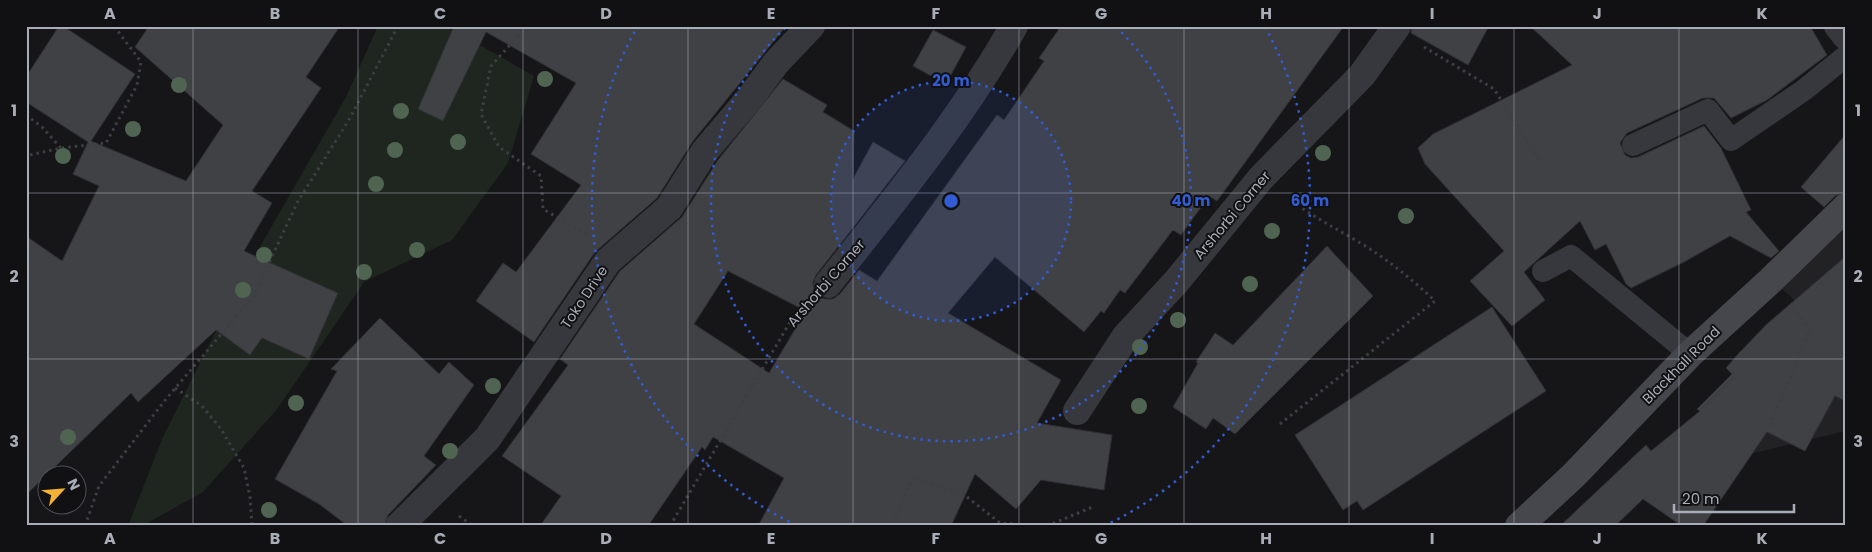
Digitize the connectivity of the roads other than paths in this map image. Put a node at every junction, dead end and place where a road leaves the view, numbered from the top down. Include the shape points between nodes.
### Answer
1 (811, 26) edge
2 (1014, 26) edge
3 (1838, 26) edge
4 (1396, 28) edge
5 (1846, 36) edge
6 (1846, 56) edge
7 (1633, 145) dead end
8 (1846, 207) edge
9 (1543, 271) dead end
10 (828, 284) road end
11 (1690, 354) junction
12 (1077, 411) dead end
13 (399, 526) edge
14 (1519, 526) edge

1 - 13 street, Toko Drive via 776,63 705,151 670,208 608,261 486,439
2 - 10 street, Arshorbi Corner via 986,75 932,154
3 - 5 street
4 - 12 street, Arshorbi Corner via 1362,75 1262,178 1176,282 1126,336
6 - 7 lane via 1804,90 1731,140 1708,110
8 - 11 main road, Blackhall Road
9 - 11 lane via 1571,256
11 - 14 main road, Blackhall Road via 1574,476

